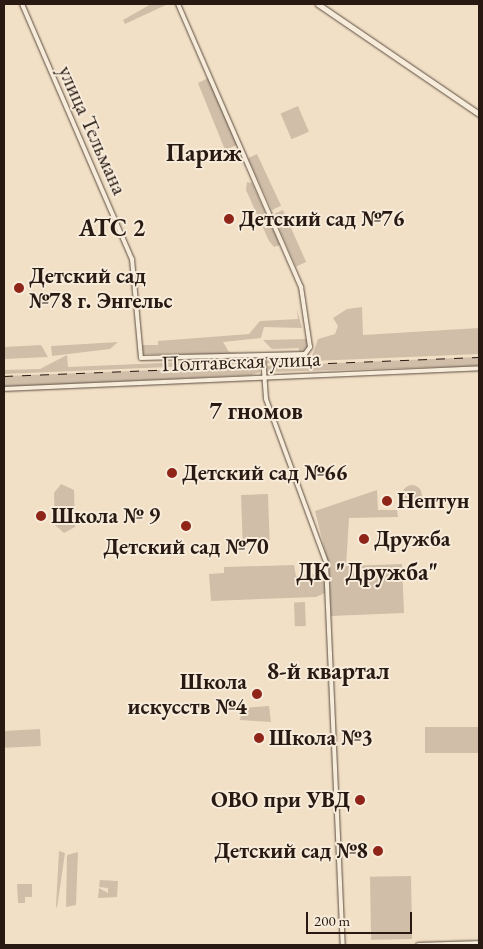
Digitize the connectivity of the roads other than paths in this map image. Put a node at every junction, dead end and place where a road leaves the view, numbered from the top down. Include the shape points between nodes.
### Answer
1 (22, 4) edge
2 (178, 4) edge
3 (318, 4) edge
4 (479, 114) edge
5 (263, 356) junction
6 (141, 358) joint
7 (479, 368) edge
8 (264, 376) junction
9 (4, 389) edge
10 (479, 943) edge
11 (343, 945) edge
12 (418, 945) edge

1 - 6 street, улица Тельмана via 132,259
2 - 5 street, Полтавская улица via 301,287 310,347 302,355
3 - 4 main road
5 - 6 street, Полтавская улица
5 - 8 street
7 - 8 street, Полтавская улица
8 - 9 street, Полтавская улица
8 - 11 street via 266,399 326,562
10 - 12 main road

